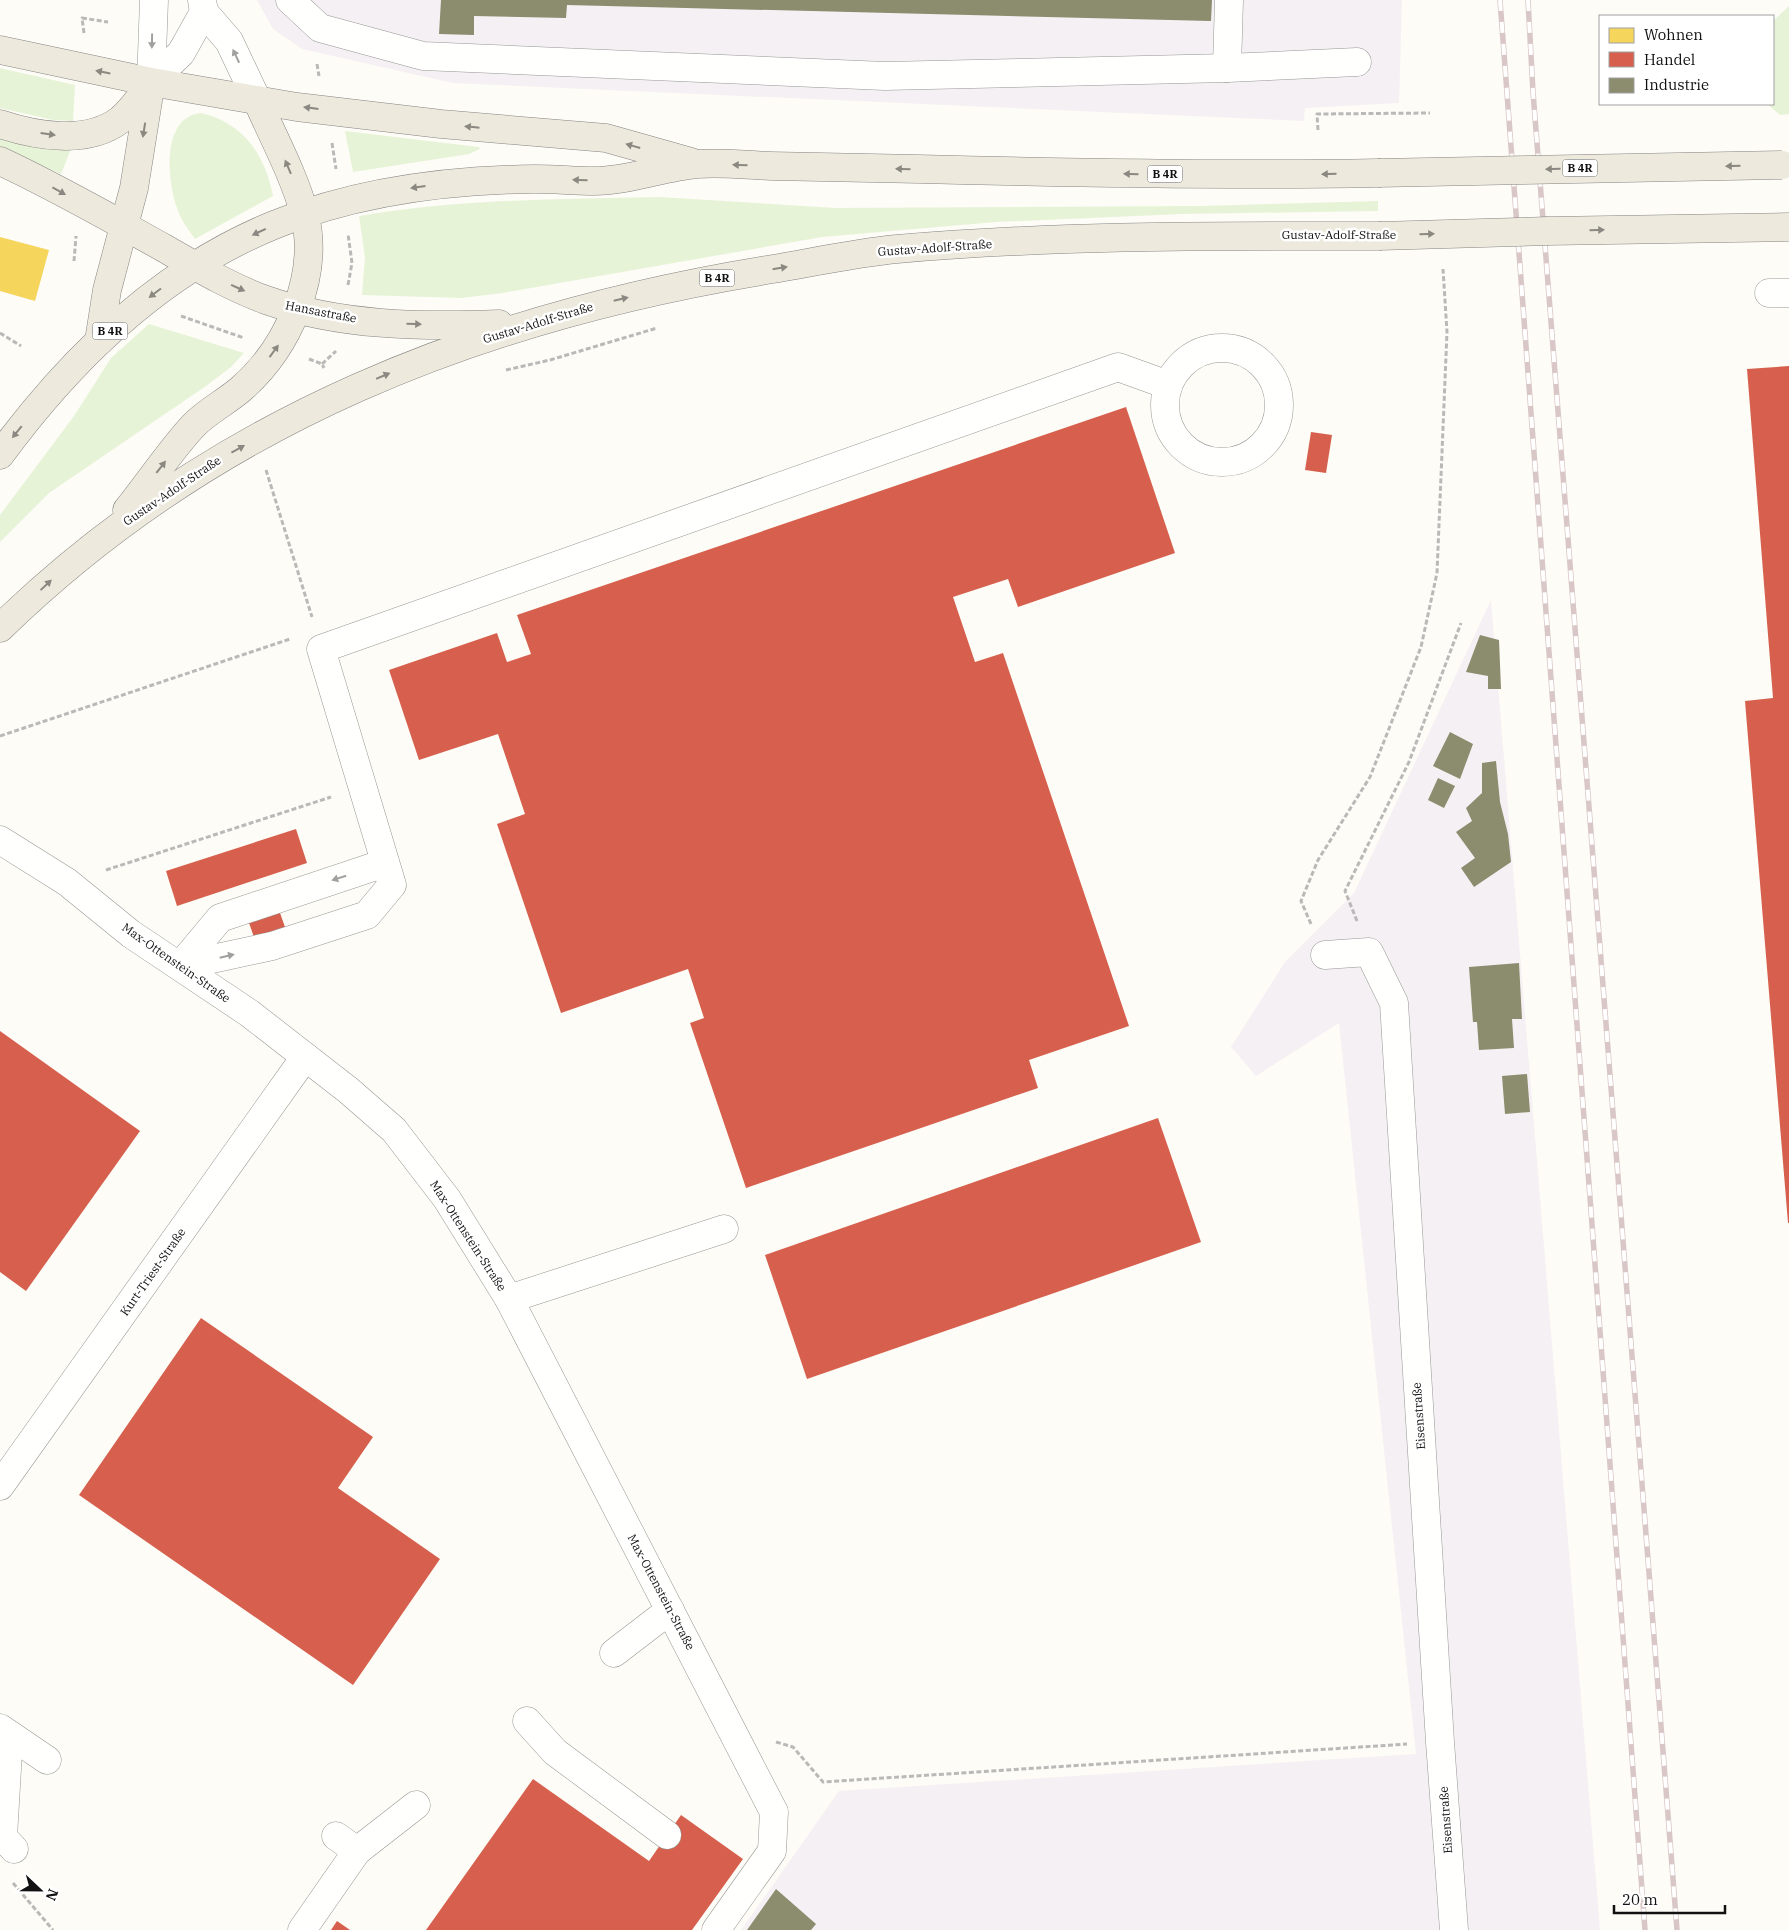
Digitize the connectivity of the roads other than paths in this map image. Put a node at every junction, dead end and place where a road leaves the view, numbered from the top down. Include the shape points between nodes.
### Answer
1 (154, 0) edge
2 (290, 0) edge
3 (1230, 0) edge
4 (203, 6) edge
5 (0, 50) edge
6 (1357, 62) dead end
7 (1228, 68) junction
8 (151, 82) junction
9 (257, 100) junction
10 (0, 124) edge
11 (0, 161) edge
12 (697, 164) junction
13 (1786, 165) edge
14 (304, 213) junction
15 (126, 227) junction
16 (1786, 227) edge
17 (195, 266) junction
18 (296, 309) junction
19 (536, 321) junction
20 (99, 341) junction
21 (1168, 385) junction
22 (0, 455) edge
23 (110, 533) junction
24 (0, 628) edge
25 (0, 840) edge
26 (389, 874) junction
27 (1324, 956) dead end
28 (180, 966) junction
29 (305, 1057) junction
30 (724, 1229) dead end
31 (509, 1299) junction
32 (0, 1486) edge
33 (670, 1610) junction
34 (614, 1653) dead end
35 (527, 1721) dead end
36 (5, 1731) edge
37 (47, 1760) dead end
38 (416, 1805) dead end
39 (667, 1835) dead end
40 (14, 1849) dead end
41 (293, 1927) edge
42 (716, 1930) edge
43 (1454, 1930) edge

1 -> 8 street
2 - 7 street via 320,28 423,56 886,76
3 - 7 street
4 - 8 street via 181,53
9 -> 4 street via 229,41
8 -> 5 main road
6 - 7 street
8 - 9 main road
10 -> 8 main road via 53,135 104,130 134,106
8 -> 15 main road
12 -> 9 main road via 606,138 432,123
14 -> 9 main road, Gustav-Adolf-Straße via 289,168
11 -> 15 main road, Hansastraße
13 -> 12 main road, B 4R, bridge via 1183,175
12 -> 14 main road, B 4R via 598,181 535,179 434,185 343,201
14 -> 17 main road, B 4R via 242,240
14 - 18 main road, Gustav-Adolf-Straße via 308,241 306,272
15 - 17 main road, Hansastraße
15 - 20 main road via 107,290
19 -> 16 main road, Gustav-Adolf-Straße / B 4R, bridge via 702,280 895,249 1144,236 1378,236
17 -> 18 main road, Hansastraße via 236,287
17 -> 20 main road, B 4R via 140,304
18 -> 19 main road, Hansastraße via 404,324
23 -> 18 main road, Gustav-Adolf-Straße via 194,425 254,377 276,349
23 -> 19 main road, Gustav-Adolf-Straße / B 4R via 218,460 337,395 438,354
20 -> 22 main road, B 4R via 36,409
21 - 21 street via 1177,368 1192,355 1210,348 1248,353 1264,365 1274,381 1280,400 1278,419 1270,437 1257,451 1222,463 1204,460 1175,438 1167,422 1164,403
21 - 26 street via 1118,367 319,640
24 -> 23 main road, Gustav-Adolf-Straße / B 4R via 54,578
25 - 28 street, Max-Ottenstein-Straße via 67,882 131,934
26 -> 28 street via 220,918
28 -> 26 street via 272,946 368,915
27 - 43 street, Eisenstraße via 1370,952 1394,1003
28 - 29 street, Max-Ottenstein-Straße via 249,1013
29 - 31 street, Max-Ottenstein-Straße via 394,1130 447,1199
29 - 32 street, Kurt-Triest-Straße
30 - 31 street
31 - 33 street, Max-Ottenstein-Straße
33 - 34 street
33 - 42 street, Max-Ottenstein-Straße via 774,1812 772,1851
35 - 39 street via 555,1752
36 - 37 street
36 - 40 street via 4,1837
38 - 41 street via 347,1843

